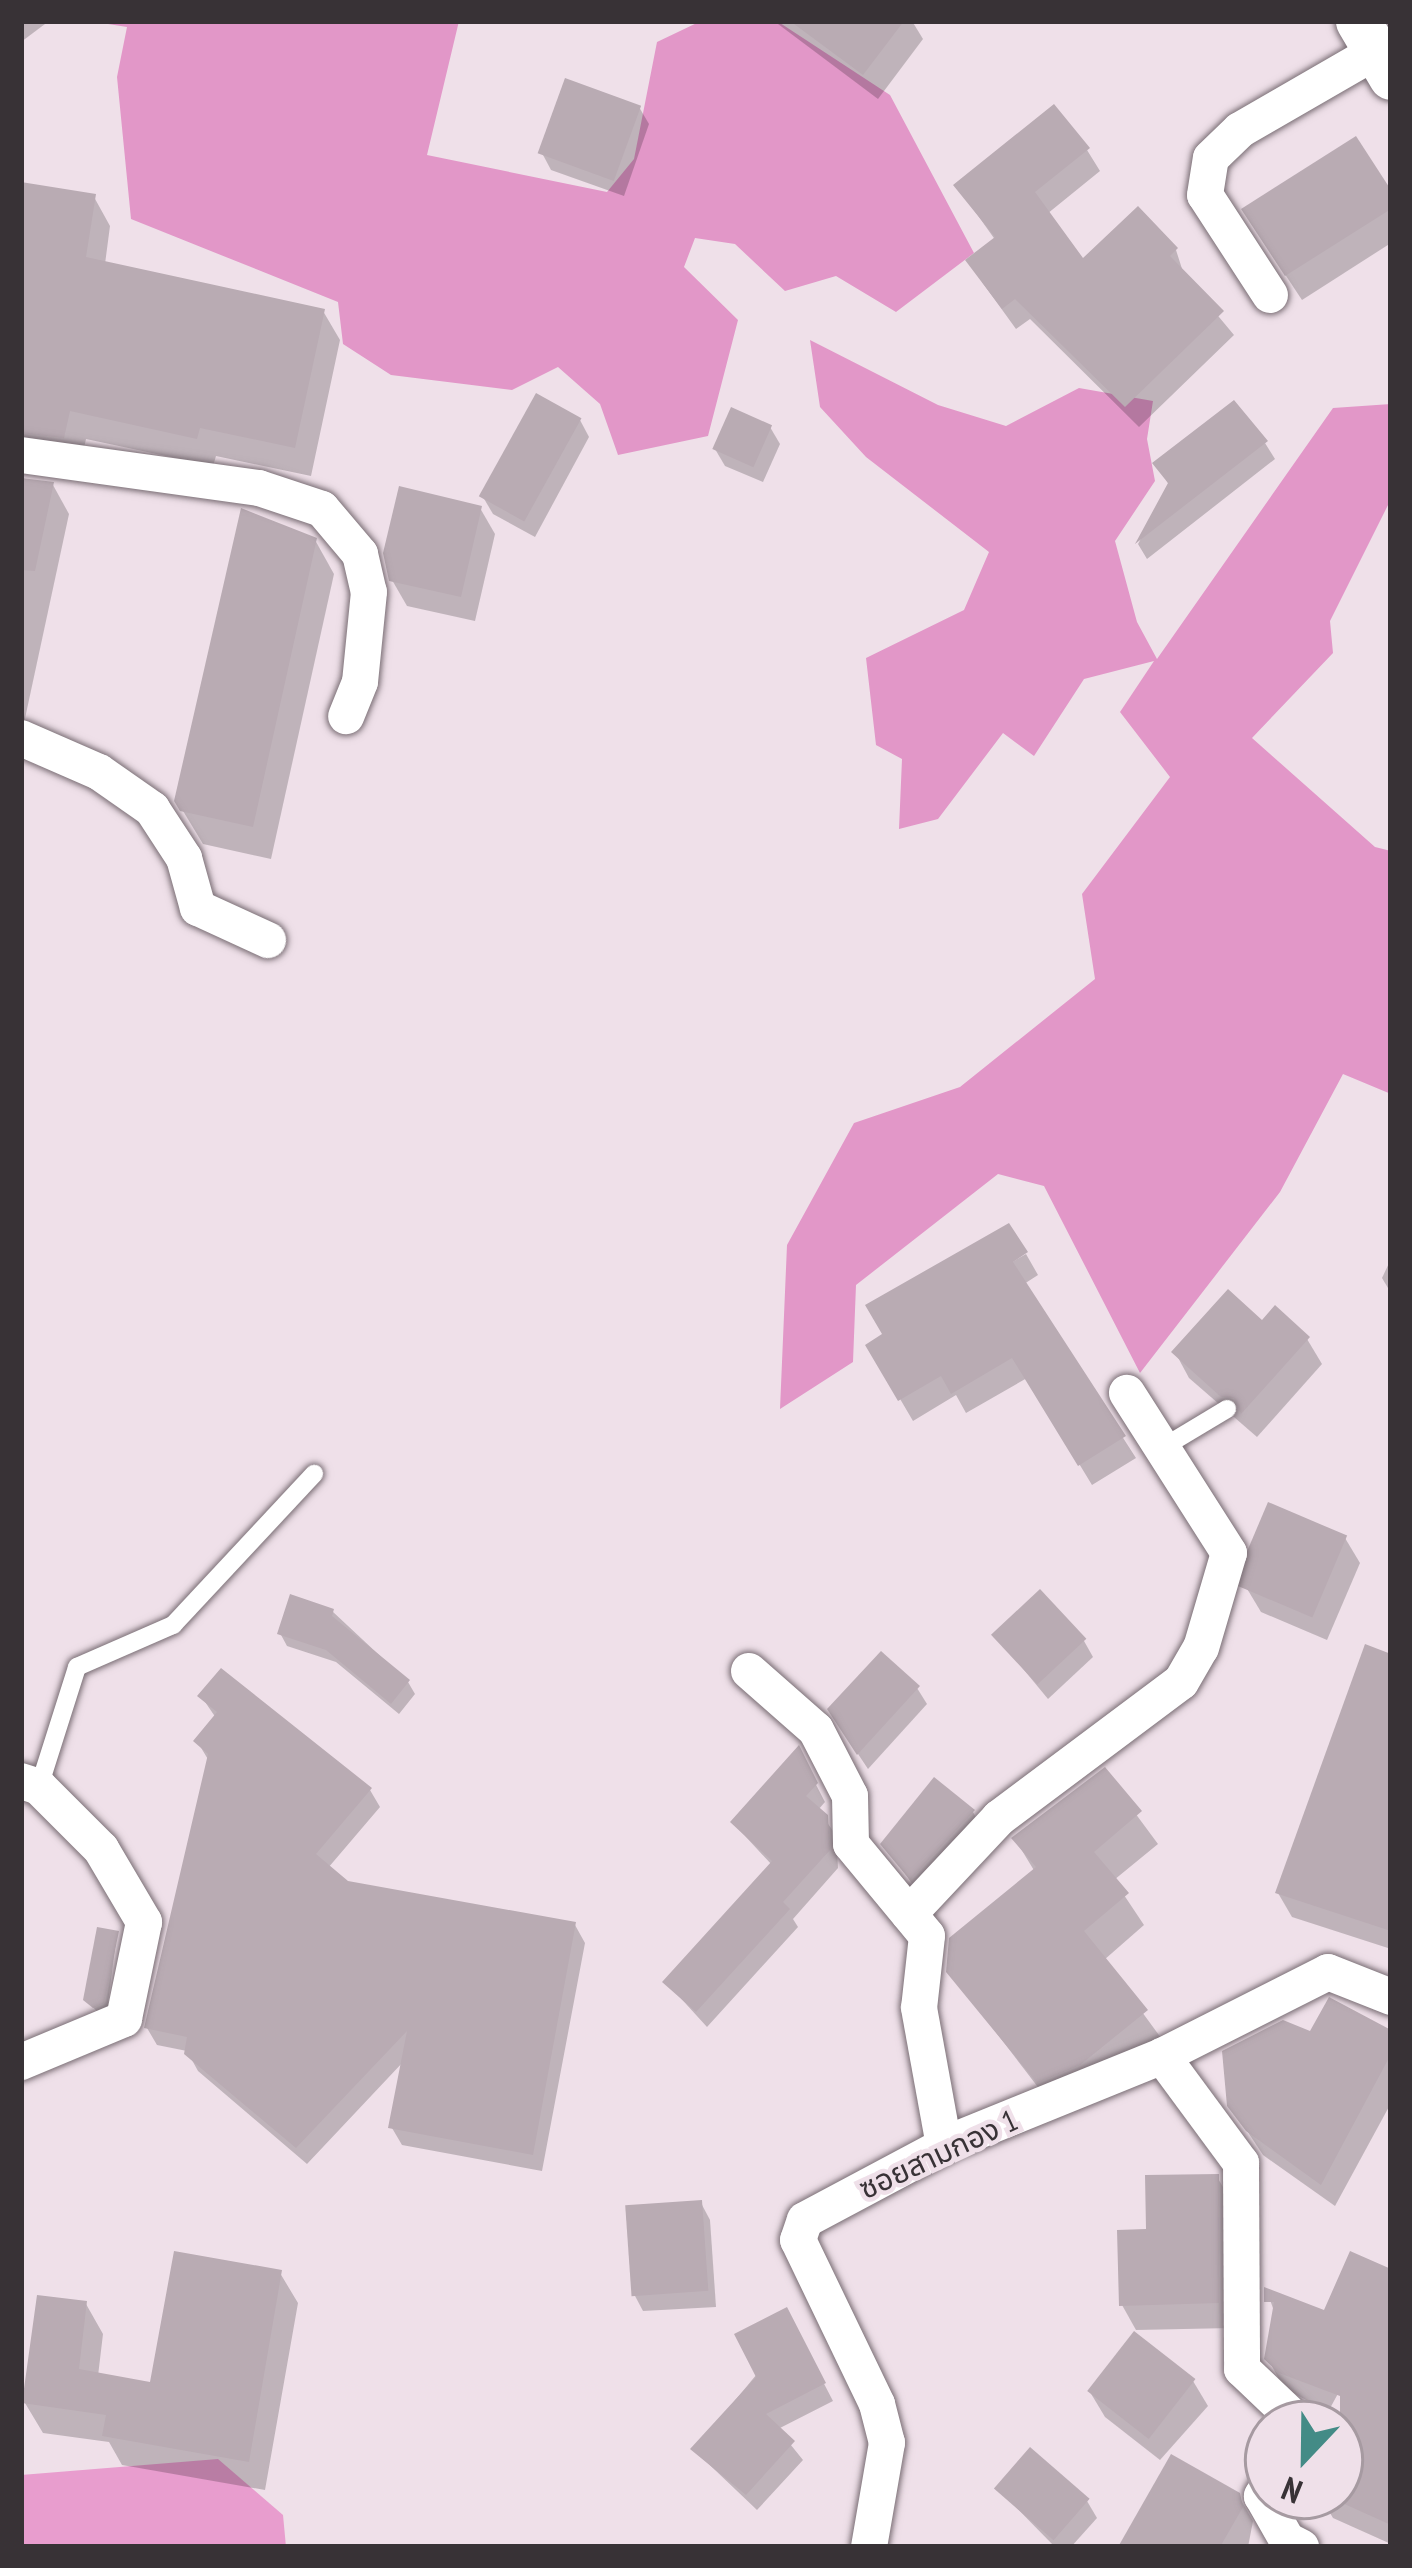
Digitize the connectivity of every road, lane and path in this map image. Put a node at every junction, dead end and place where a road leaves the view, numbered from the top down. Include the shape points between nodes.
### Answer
1 (1375, 50) edge
2 (1270, 295) dead end
3 (21, 454) edge
4 (346, 716) dead end
5 (21, 738) edge
6 (268, 940) dead end
7 (1127, 1394) dead end
8 (1227, 1409) dead end
9 (1162, 1448) junction
10 (314, 1474) dead end
11 (749, 1672) dead end
12 (30, 1784) edge
13 (909, 1914) junction
14 (1391, 1997) edge
15 (1162, 2056) junction
16 (21, 2062) edge
17 (944, 2146) junction
18 (1275, 2400) edge
19 (1275, 2520) edge
20 (869, 2547) edge
21 (1301, 2547) edge

1 - 2 street via 1240,130 1211,158 1205,195
3 - 4 street via 259,488 322,509 360,554 369,592 360,682
5 - 6 street via 100,772 152,809 184,858 198,908
7 - 9 street
8 - 9 lane
9 - 13 street via 1229,1553 1201,1648 1181,1682 999,1818
10 - 12 lane via 173,1624 77,1667
11 - 13 street via 815,1730 850,1796 851,1844
12 - 16 street via 101,1849 143,1922 124,2018
13 - 17 street via 927,1936 919,2008
14 - 15 street, ซอยสามกอง 1 via 1328,1972
15 - 17 street, ซอยสามกอง 1
15 - 18 street via 1241,2163 1242,2369
17 - 20 street, ซอยสามกอง 1 via 820,2210 799,2231 887,2443
19 - 21 street

